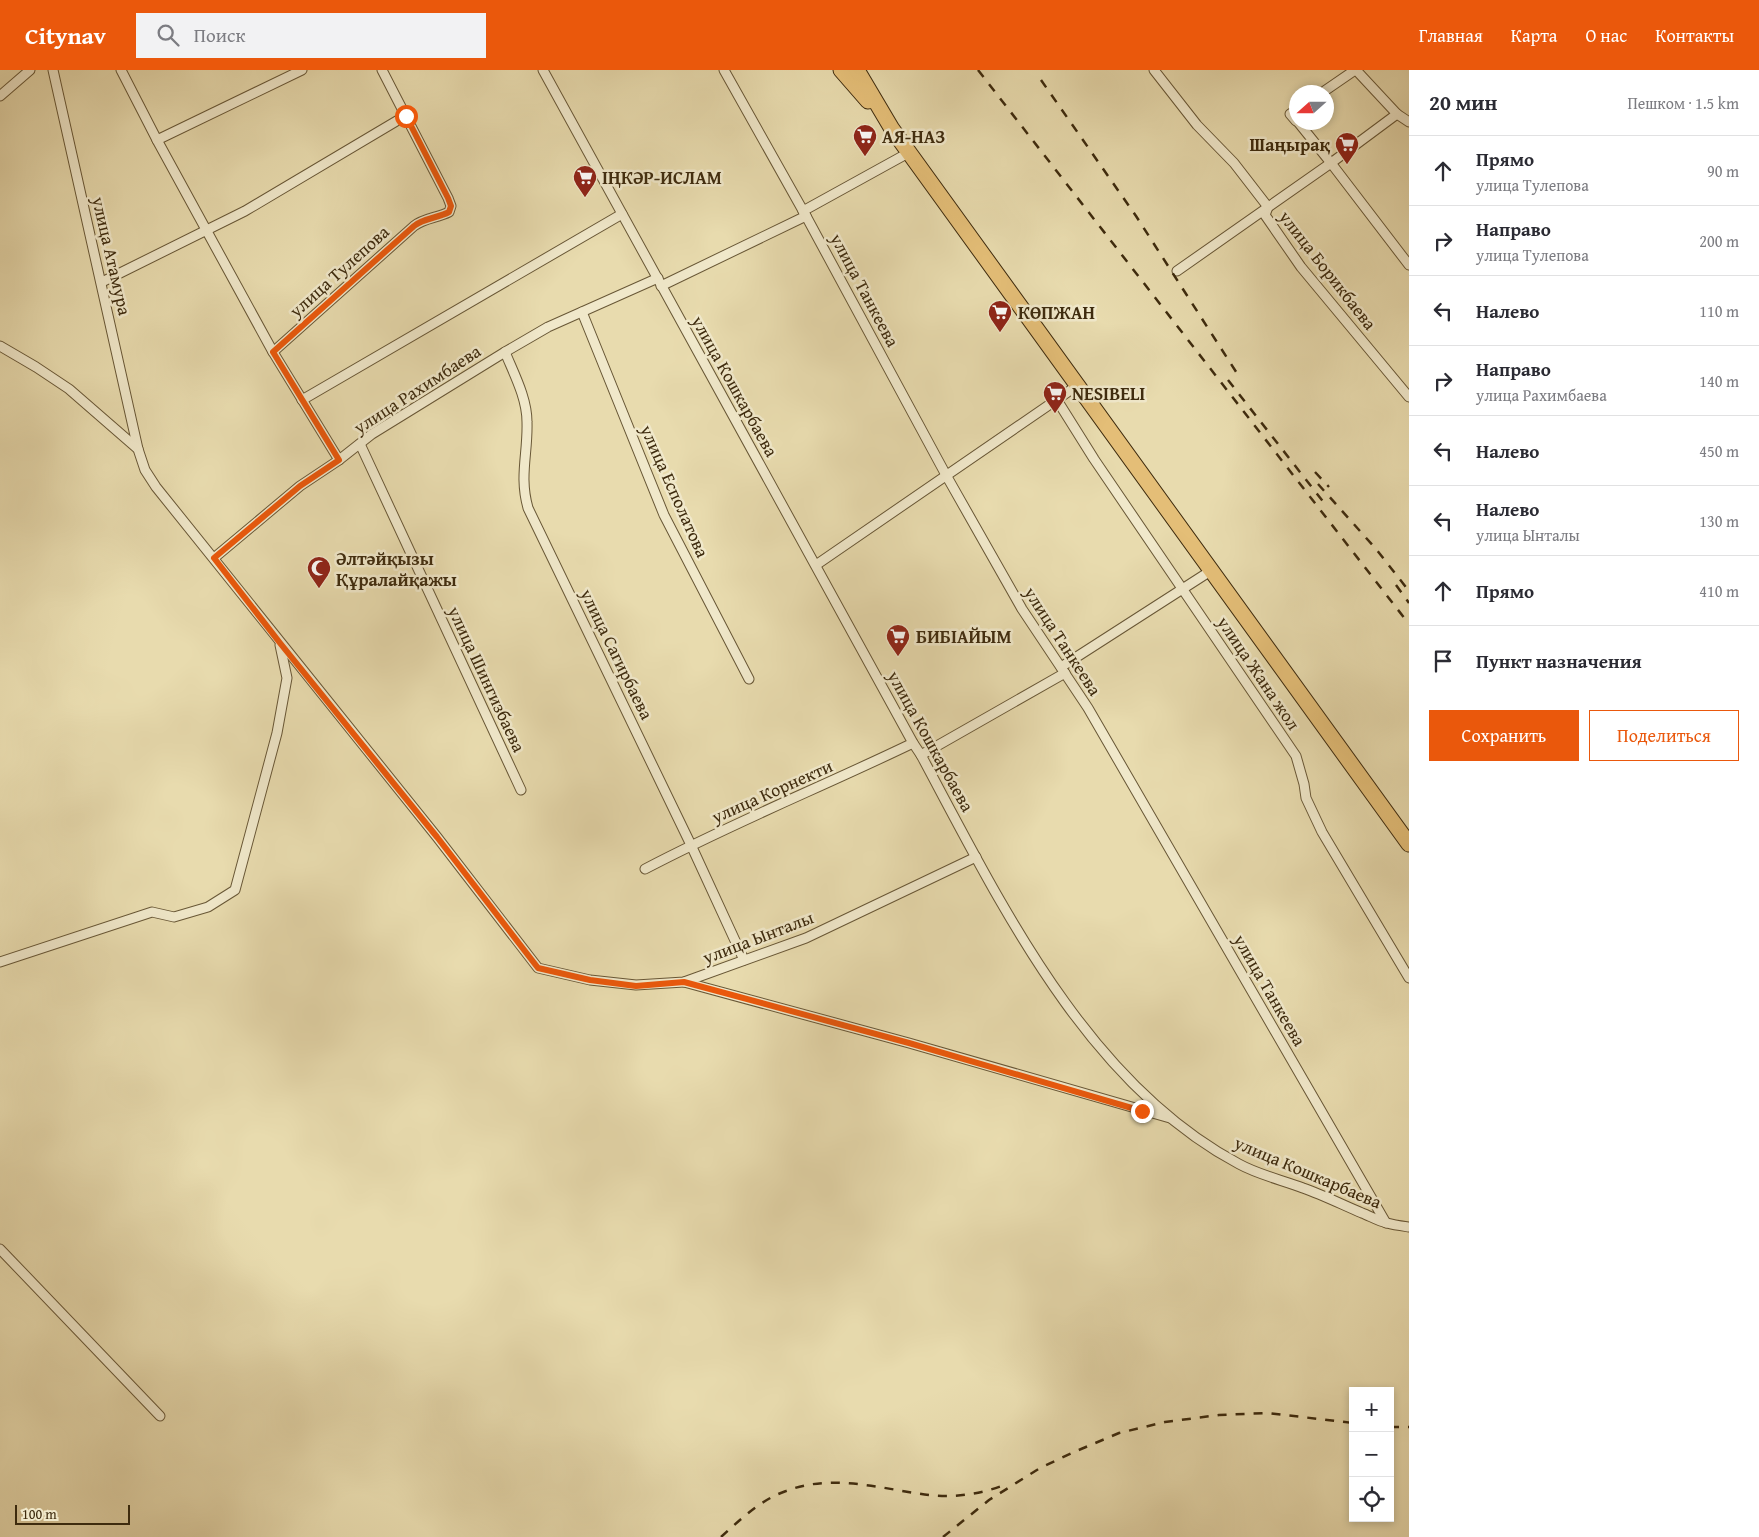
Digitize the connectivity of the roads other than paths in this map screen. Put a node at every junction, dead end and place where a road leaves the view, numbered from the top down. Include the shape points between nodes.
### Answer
1 (30, 70) edge
2 (53, 70) edge
3 (121, 70) edge
4 (302, 70) edge
5 (382, 70) edge
6 (543, 70) edge
7 (724, 70) edge
8 (1154, 70) edge
9 (1356, 70) edge
10 (850, 72) edge
11 (1334, 85) edge
12 (0, 96) edge
13 (1397, 114) junction
14 (406, 116) junction
15 (1408, 119) edge
16 (1304, 130) edge
17 (157, 140) junction
18 (910, 152) junction
19 (1331, 163) junction
20 (1268, 207) junction
21 (805, 213) junction
22 (622, 214) junction
23 (206, 231) junction
24 (1409, 265) edge
25 (1177, 272) dead end
26 (102, 282) junction
27 (659, 282) junction
28 (582, 312) junction
29 (0, 346) edge
30 (273, 352) junction
31 (505, 352) junction
32 (1078, 385) junction
33 (1409, 397) edge
34 (302, 400) junction
35 (1057, 400) junction
36 (360, 444) junction
37 (138, 449) junction
38 (339, 460) junction
39 (946, 475) junction
40 (214, 558) junction
41 (816, 565) junction
42 (1212, 570) junction
43 (1183, 588) junction
44 (280, 643) junction
45 (1063, 670) junction
46 (748, 680) dead end
47 (913, 743) junction
48 (922, 755) junction
49 (521, 790) dead end
50 (1409, 844) edge
51 (691, 845) junction
52 (976, 857) junction
53 (645, 869) dead end
54 (744, 960) junction
55 (0, 962) edge
56 (538, 968) joint
57 (1409, 978) edge
58 (684, 982) junction
59 (1173, 1119) junction
60 (1386, 1223) junction
61 (1409, 1227) edge
62 (0, 1249) edge
63 (160, 1416) dead end

1 - 12 street
2 - 26 street, улица Атамура
3 - 17 street
4 - 17 street
5 - 14 street, улица Тулепова
6 - 22 street, улица Кошкарбаева
7 - 21 street, улица Танкеева
8 - 20 street, улица Борикбаева
9 - 11 street
9 - 13 street
10 - 18 main road
13 - 15 street
13 - 19 street
14 - 23 street
14 - 30 street, улица Тулепова via 448,198 449,212 421,220
16 - 19 street
17 - 23 street
18 - 21 street, улица Рахимбаева
18 - 32 main road
19 - 20 street
19 - 24 street
20 - 25 street
20 - 33 street, улица Борикбаева via 1265,215 1301,267
21 - 27 street, улица Рахимбаева
21 - 39 street, улица Танкеева
22 - 27 street, улица Кошкарбаева
22 - 34 street
23 - 26 street
23 - 30 street
26 - 37 street, улица Атамура
27 - 28 street, улица Рахимбаева
27 - 41 street, улица Кошкарбаева
28 - 31 street, улица Рахимбаева
28 - 46 street, улица Есполатова via 664,515
29 - 37 street via 69,389
30 - 34 street
31 - 36 street, улица Рахимбаева
31 - 51 street, улица Сагирбаева via 519,384 528,422 523,492 528,508
32 - 35 street
32 - 42 main road
34 - 38 street
35 - 39 street
35 - 43 street, улица Жана жол
36 - 38 street, улица Рахимбаева
36 - 49 street, улица Шингизбаева
37 - 40 street, улица Атамура via 145,470 156,487
38 - 40 street, улица Рахимбаева via 300,486
39 - 41 street
39 - 45 street, улица Танкеева via 1022,609
40 - 44 street, улица Атамура
41 - 47 street, улица Кошкарбаева
42 - 43 street
42 - 50 main road
43 - 45 street
43 - 57 street, улица Жана жол via 1296,756 1306,798 1319,825
44 - 55 street via 287,678 274,742 234,890 208,907 174,917 152,912
44 - 56 street, улица Атамура
45 - 48 street
45 - 60 street, улица Танкеева
47 - 48 street, улица Кошкарбаева
47 - 51 street, улица Корнекти
48 - 52 street, улица Кошкарбаева
51 - 53 street, улица Корнекти
51 - 54 street, улица Сагирбаева
52 - 54 street, улица Ынталы via 806,938
52 - 59 street, улица Кошкарбаева via 1058,995 1110,1058
54 - 58 street, улица Ынталы
56 - 58 street, улица Ынталы via 636,986
58 - 59 street
59 - 60 street, улица Кошкарбаева via 1240,1164
60 - 61 street, улица Кошкарбаева
62 - 63 street

